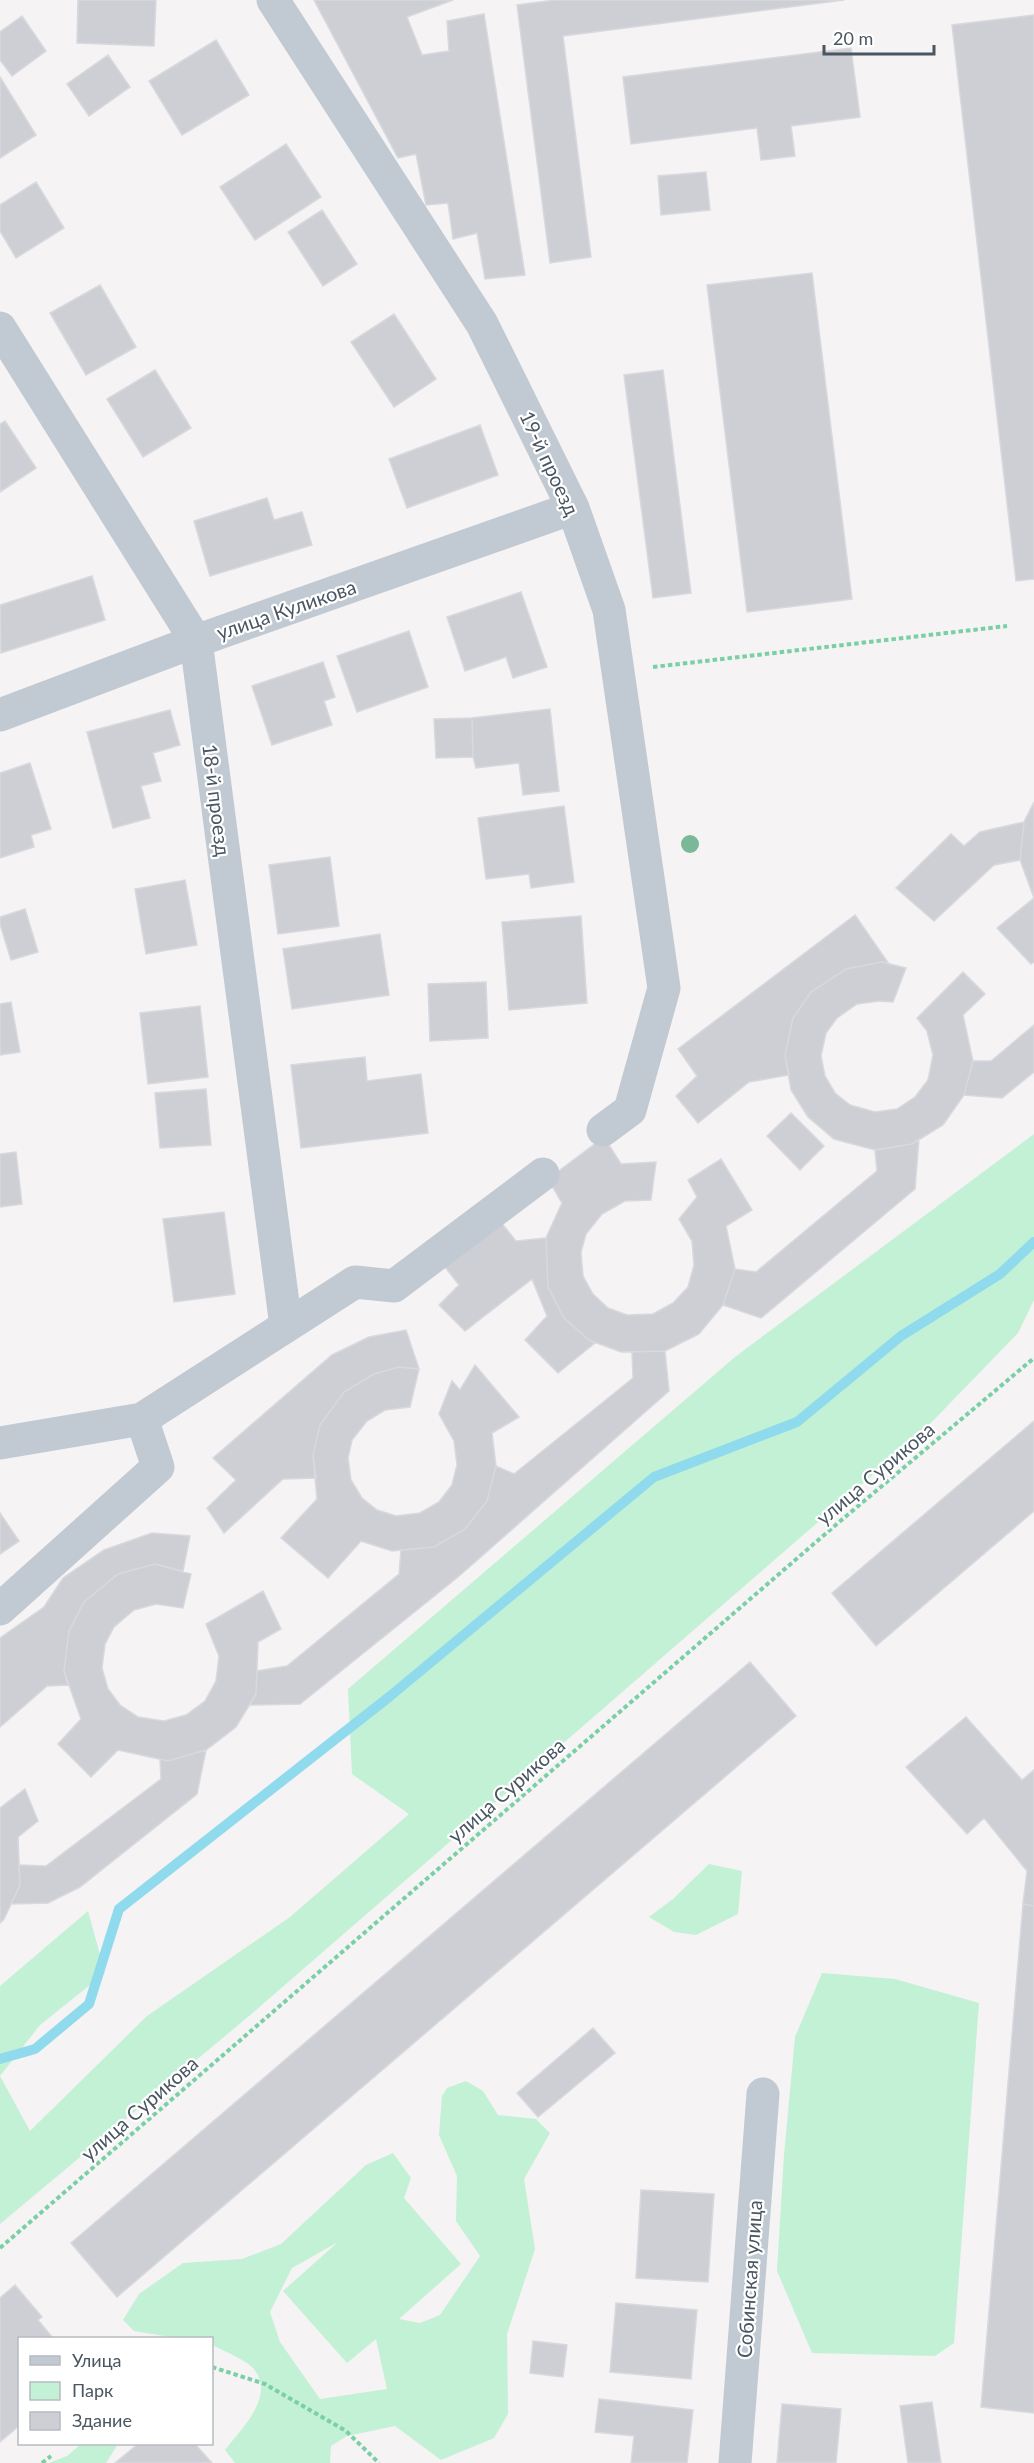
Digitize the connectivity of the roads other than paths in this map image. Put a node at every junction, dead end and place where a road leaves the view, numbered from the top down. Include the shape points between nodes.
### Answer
1 (273, 0) edge
2 (0, 328) edge
3 (573, 508) junction
4 (196, 640) junction
5 (0, 715) edge
6 (603, 1130) dead end
7 (543, 1174) dead end
8 (286, 1326) junction
9 (142, 1419) junction
10 (0, 1443) edge
11 (0, 1609) edge
12 (763, 2094) dead end
13 (735, 2463) edge

1 - 3 street, 19-й проезд via 482,324
2 - 4 street, 18-й проезд
3 - 4 street, улица Куликова
3 - 6 street, 19-й проезд via 609,610 664,988 630,1110
4 - 5 street, улица Куликова
4 - 8 street, 18-й проезд
7 - 8 street via 394,1286 355,1282
8 - 9 street
9 - 10 street
9 - 11 street via 158,1467
12 - 13 street, Собинская улица

